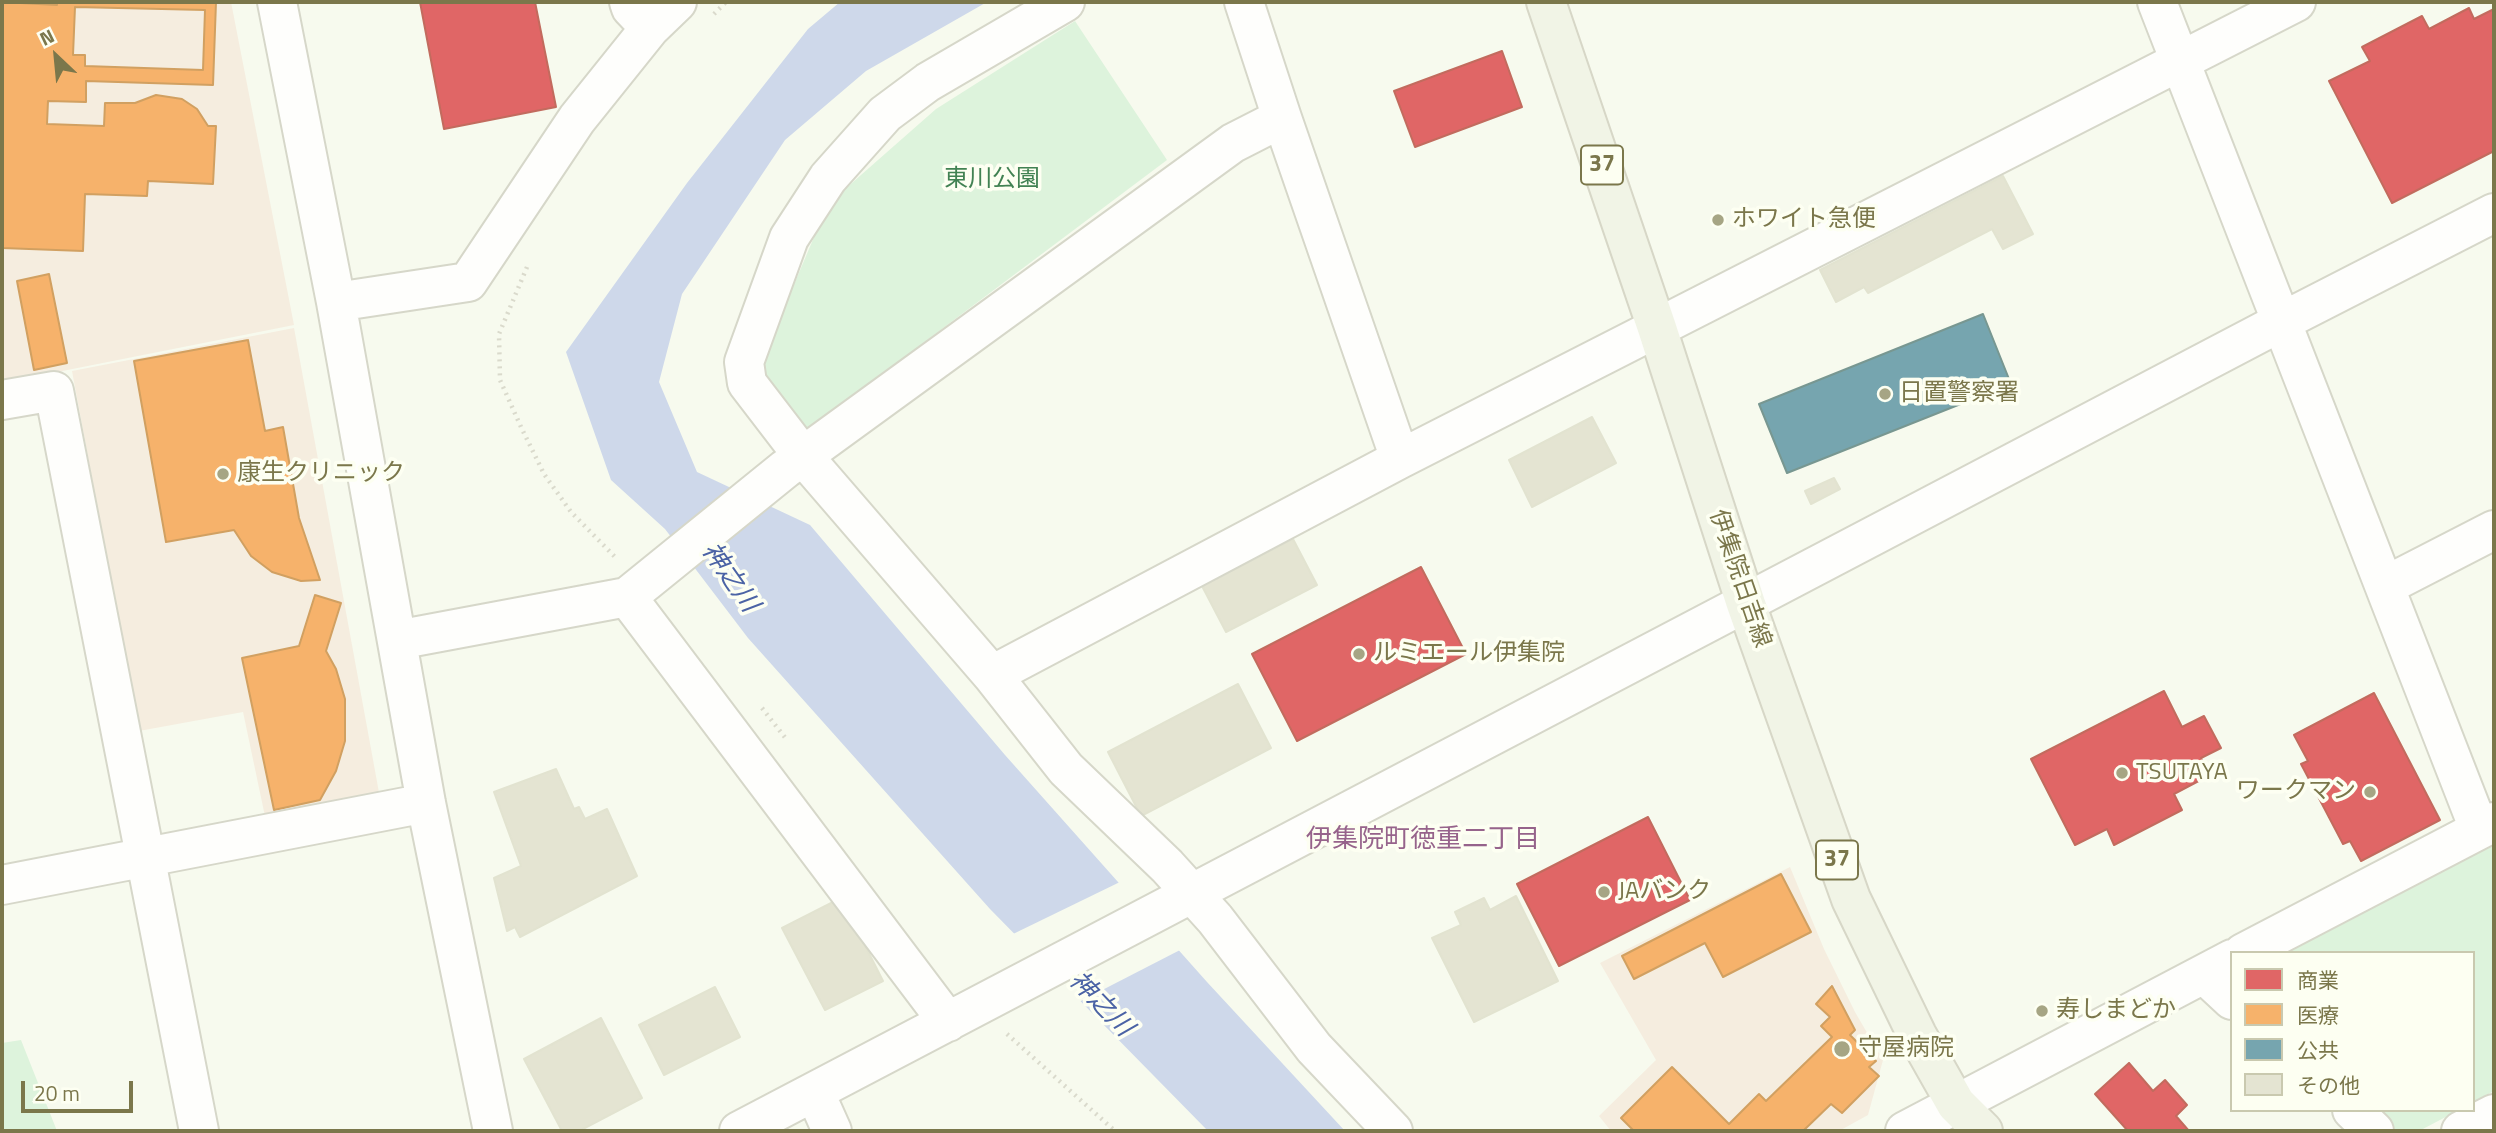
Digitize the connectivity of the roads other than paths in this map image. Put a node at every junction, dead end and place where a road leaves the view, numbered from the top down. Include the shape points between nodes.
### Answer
1 (277, 2) edge
2 (1065, 2) edge
3 (1244, 2) edge
4 (1546, 2) edge
5 (2157, 2) edge
6 (2295, 2) edge
7 (693, 11) edge
8 (639, 15) edge
9 (2180, 62) junction
10 (1282, 118) junction
11 (2494, 213) edge
12 (336, 302) junction
13 (2281, 322) junction
14 (1657, 328) junction
15 (2, 400) edge
16 (1400, 459) junction
17 (794, 463) junction
18 (2494, 530) edge
19 (641, 586) junction
20 (2385, 586) junction
21 (1746, 604) junction
22 (397, 640) junction
23 (992, 675) junction
24 (426, 803) junction
25 (2487, 826) edge
26 (146, 858) junction
27 (2, 885) edge
28 (1179, 900) junction
29 (2248, 951) edge
30 (2218, 966) edge
31 (2230, 995) edge
32 (972, 1009) junction
33 (815, 1093) junction
34 (1956, 1104) junction
35 (2354, 1112) edge
36 (2494, 1114) edge
37 (199, 1131) edge
38 (493, 1131) edge
39 (739, 1131) edge
40 (832, 1131) edge
41 (1393, 1131) edge
42 (1905, 1131) edge
43 (1983, 1131) edge
44 (2374, 1131) edge
45 (2461, 1131) edge

1 - 12 street
2 - 17 street via 928,82 885,114 828,178 789,238 744,362 747,383
3 - 10 street
4 - 14 main road, 伊集院日吉線 / 37
5 - 9 street
6 - 9 street
7 - 8 street
8 - 12 street via 577,119 468,282
9 - 13 street
9 - 14 street
10 - 16 street
10 - 17 street via 1233,143
11 - 13 street
12 - 22 street
13 - 20 street
13 - 21 street
14 - 16 street
14 - 21 main road, 伊集院日吉線 / 37
15 - 26 street via 54,391
16 - 23 street
17 - 19 street
17 - 23 street
18 - 20 street
19 - 22 street
19 - 32 street
20 - 25 street
21 - 28 street
21 - 34 main road, 伊集院日吉線 / 37 via 1851,899
22 - 24 street
23 - 28 street via 1066,769 1167,866
24 - 26 street
24 - 38 street
25 - 29 street
26 - 27 street
26 - 37 street
28 - 32 street
28 - 41 street via 1214,919 1314,1048
30 - 31 street
30 - 34 street
32 - 33 street
33 - 39 street
33 - 40 street
34 - 42 street
34 - 43 main road, 伊集院日吉線 / 37
35 - 44 street
36 - 45 street

